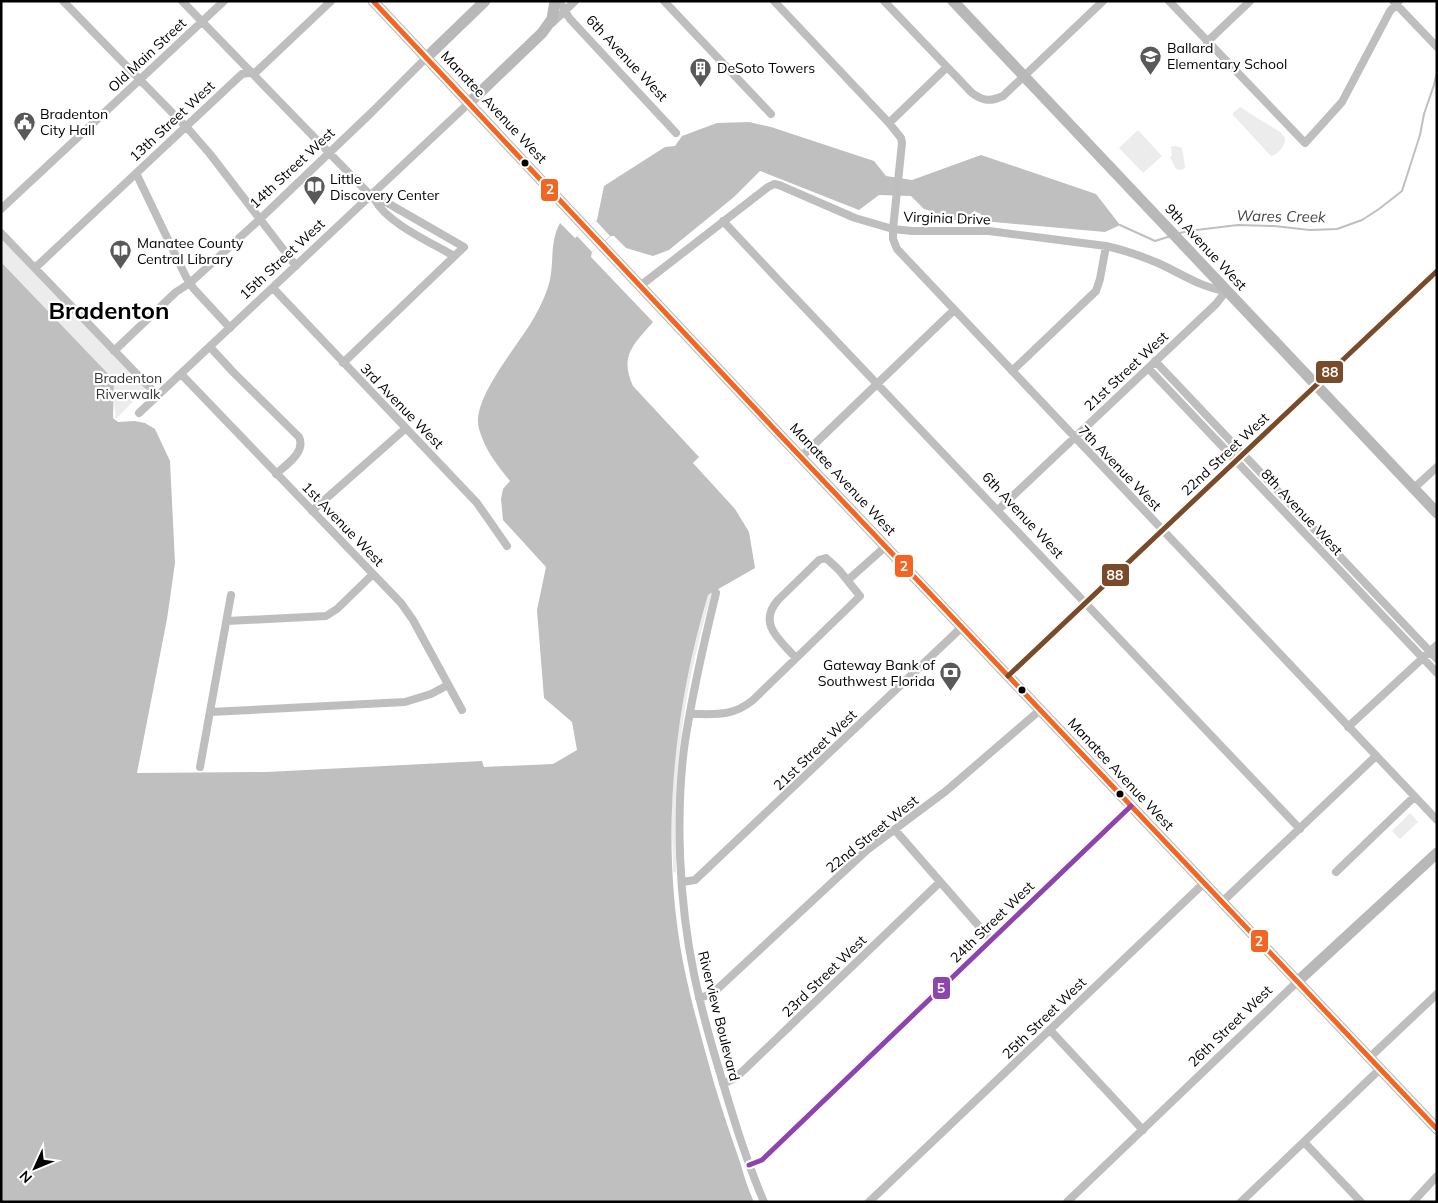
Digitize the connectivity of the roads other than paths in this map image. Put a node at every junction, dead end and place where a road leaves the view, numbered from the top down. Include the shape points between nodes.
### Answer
1 (63, 1) edge
2 (182, 1) edge
3 (224, 1) edge
4 (331, 1) edge
5 (374, 1) edge
6 (485, 1) edge
7 (555, 1) edge
8 (559, 1) edge
9 (575, 1) edge
10 (664, 1) edge
11 (774, 1) edge
12 (884, 1) edge
13 (953, 1) edge
14 (1103, 1) edge
15 (1168, 1) edge
16 (1250, 1) edge
17 (1396, 2) edge
18 (565, 10) junction
19 (201, 22) junction
20 (542, 33) junction
21 (1207, 42) junction
22 (1437, 47) edge
23 (427, 57) junction
24 (947, 67) junction
25 (251, 72) junction
26 (1024, 76) junction
27 (139, 79) junction
28 (469, 103) junction
29 (771, 114) dead end
30 (889, 123) junction
31 (185, 126) junction
32 (676, 133) dead end
33 (329, 154) junction
34 (136, 173) junction
35 (373, 198) junction
36 (1, 210) edge
37 (260, 219) junction
38 (724, 221) junction
39 (893, 229) junction
40 (1, 233) edge
41 (1106, 246) junction
42 (459, 252) junction
43 (296, 266) junction
44 (35, 268) junction
45 (1437, 271) edge
46 (190, 283) junction
47 (640, 286) junction
48 (272, 288) junction
49 (1226, 291) junction
50 (954, 310) junction
51 (230, 328) junction
52 (210, 347) junction
53 (114, 351) junction
54 (1155, 361) junction
55 (343, 363) junction
56 (1148, 368) junction
57 (1012, 371) junction
58 (181, 374) junction
59 (877, 384) junction
60 (1316, 386) junction
61 (158, 396) junction
62 (139, 412) dead end
63 (406, 428) junction
64 (1073, 437) junction
65 (1244, 454) junction
66 (801, 457) junction
67 (1236, 460) junction
68 (1437, 467) edge
69 (276, 474) junction
70 (1414, 489) junction
71 (998, 510) junction
72 (312, 511) junction
73 (1437, 514) edge
74 (1162, 530) junction
75 (507, 546) dead end
76 (886, 547) junction
77 (373, 574) junction
78 (848, 580) junction
79 (716, 593) dead end
80 (231, 595) dead end
81 (1086, 603) junction
82 (227, 621) junction
83 (962, 627) junction
84 (1437, 645) edge
85 (1430, 652) junction
86 (796, 658) junction
87 (1423, 658) junction
88 (1437, 658) edge
89 (1437, 673) edge
90 (1008, 676) junction
91 (448, 685) junction
92 (462, 710) dead end
93 (1040, 710) junction
94 (210, 712) junction
95 (691, 714) junction
96 (1348, 727) junction
97 (1376, 756) junction
98 (200, 767) dead end
99 (1414, 797) junction
100 (1131, 806) junction
101 (1437, 820) edge
102 (1300, 829) junction
103 (895, 830) junction
104 (1437, 853) edge
105 (1336, 872) dead end
106 (682, 882) junction
107 (940, 882) junction
108 (1204, 883) junction
109 (1222, 902) junction
110 (991, 940) junction
111 (1297, 982) junction
112 (1437, 994) edge
113 (699, 998) junction
114 (1050, 1030) junction
115 (1369, 1058) junction
116 (1380, 1069) junction
117 (723, 1084) junction
118 (1437, 1129) edge
119 (1143, 1130) junction
120 (1304, 1142) junction
121 (749, 1165) junction
122 (1437, 1176) edge
123 (764, 1202) edge
124 (869, 1202) edge
125 (1067, 1202) edge
126 (1241, 1202) edge
127 (1361, 1202) edge
128 (1413, 1202) edge

1 - 27 street
2 - 19 street
3 - 19 street, Old Main Street
4 - 25 street, 13th Street West via 256,72
5 - 23 main road, Manatee Avenue West
6 - 23 main road, 14th Street West
7 - 20 main road via 552,19
8 - 18 street, 6th Avenue West
9 - 18 street, 15th Street West
10 - 29 street
11 - 30 street
12 - 24 street
13 - 26 main road, 9th Avenue West
14 - 26 street
15 - 21 street
16 - 21 street
17 - 21 street via 1342,102 1305,143
17 - 22 street
18 - 20 street, 15th Street West
18 - 32 street, 6th Avenue West
19 - 25 street
19 - 27 street, Old Main Street
20 - 28 main road, 15th Street West
23 - 28 main road, Manatee Avenue West
23 - 33 street, 14th Street West
24 - 26 street via 972,93 990,101 1003,96
24 - 30 street
25 - 31 street, 13th Street West via 242,74
25 - 33 street
26 - 49 main road, 9th Avenue West
27 - 31 street
27 - 36 street, Old Main Street
28 - 35 street, 15th Street West
28 - 47 main road, Manatee Avenue West
30 - 39 street, 7th Avenue West via 902,141
31 - 34 street, 13th Street West
31 - 37 street
33 - 35 street
33 - 37 street, 14th Street West
34 - 44 street, 13th Street West
34 - 46 street
35 - 42 street via 384,201
35 - 42 street via 378,207 394,220
35 - 43 street, 15th Street West
37 - 43 street
37 - 46 street, 14th Street West
38 - 39 street, Virginia Drive via 774,184 855,218
38 - 47 street, Virginia Drive
38 - 59 street, 6th Avenue West
39 - 41 street, Virginia Drive via 989,231
39 - 50 street, 7th Avenue West via 897,249
40 - 44 street
41 - 49 street, Virginia Drive via 1156,262 1214,290
41 - 57 street via 1096,291
42 - 55 street
43 - 48 street, 15th Street West
44 - 53 street
45 - 60 street, 22nd Street West
46 - 51 street
46 - 53 street, 14th Street West via 176,292
47 - 66 main road, Manatee Avenue West
48 - 51 street, 15th Street West
48 - 55 street, 3rd Avenue West
49 - 54 street, 21st Street West
49 - 60 main road, 9th Avenue West
50 - 57 street, 7th Avenue West
50 - 59 street
51 - 52 street, 15th Street West
52 - 58 street, 15th Street West
52 - 69 street via 299,437 300,451
53 - 61 street
54 - 56 street, 21st Street West
54 - 65 street, 8th Avenue West
55 - 63 street, 3rd Avenue West
56 - 64 street, 21st Street West
56 - 67 street, 8th Avenue West
57 - 64 street, 7th Avenue West
58 - 61 street, 15th Street West
58 - 69 street, 1st Avenue West
59 - 66 street
59 - 71 street, 6th Avenue West
60 - 65 street, 22nd Street West
60 - 70 main road, 9th Avenue West
61 - 62 street, 15th Street West
63 - 72 street
63 - 75 street, 3rd Avenue West via 477,503
64 - 71 street, 21st Street West
64 - 74 street, 7th Avenue West
65 - 67 street, 22nd Street West
65 - 85 street, 8th Avenue West
66 - 76 main road, Manatee Avenue West
67 - 74 street, 22nd Street West
67 - 87 street, 8th Avenue West
68 - 70 street
69 - 72 street, 1st Avenue West
70 - 73 main road, 9th Avenue West
71 - 81 street, 6th Avenue West
72 - 77 street, 1st Avenue West
74 - 81 street, 22nd Street West
74 - 96 street, 7th Avenue West
76 - 78 street
76 - 83 main road, Manatee Avenue West
77 - 82 street via 326,616
77 - 91 street, 1st Avenue West via 408,613
78 - 86 street via 860,596
78 - 86 street via 830,561 822,558 773,607 769,618 773,632
79 - 95 street, Riverview Boulevard via 699,661
80 - 82 street
81 - 90 street, 22nd Street West
81 - 102 street, 6th Avenue West
82 - 94 street
83 - 90 main road, Manatee Avenue West
83 - 106 street, 21st Street West via 695,880
84 - 85 street
85 - 87 street
85 - 88 street, 8th Avenue West
86 - 95 street via 740,709 724,714
87 - 89 street, 8th Avenue West
87 - 96 street
90 - 93 main road, Manatee Avenue West
91 - 92 street, 1st Avenue West
91 - 94 street via 405,702
93 - 100 main road, Manatee Avenue West
93 - 103 street, 22nd Street West
94 - 98 street
95 - 106 street, Riverview Boulevard via 682,778
96 - 97 street, 7th Avenue West
97 - 99 street, 7th Avenue West
97 - 102 street
99 - 101 street, 7th Avenue West
99 - 105 street
100 - 108 main road, Manatee Avenue West
100 - 110 street, 24th Street West
102 - 109 street
103 - 107 street
103 - 113 street, 22nd Street West via 841,873 724,984 712,994
104 - 111 main road, 26th Street West
106 - 113 street, Riverview Boulevard via 690,955
107 - 110 street
107 - 117 street, 23rd Street West via 745,1069
108 - 109 main road, Manatee Avenue West
108 - 114 street, 25th Street West
109 - 111 main road, Manatee Avenue West
110 - 121 street, 24th Street West via 762,1160
111 - 115 main road, Manatee Avenue West
111 - 119 street, 26th Street West
112 - 115 street
113 - 117 street, Riverview Boulevard
114 - 119 street
114 - 124 street, 25th Street West
115 - 116 main road, Manatee Avenue West
116 - 118 main road, Manatee Avenue West
116 - 120 street
117 - 121 street, Riverview Boulevard
119 - 125 street, 26th Street West
120 - 126 street
120 - 127 street
121 - 123 street, Riverview Boulevard
122 - 128 street

